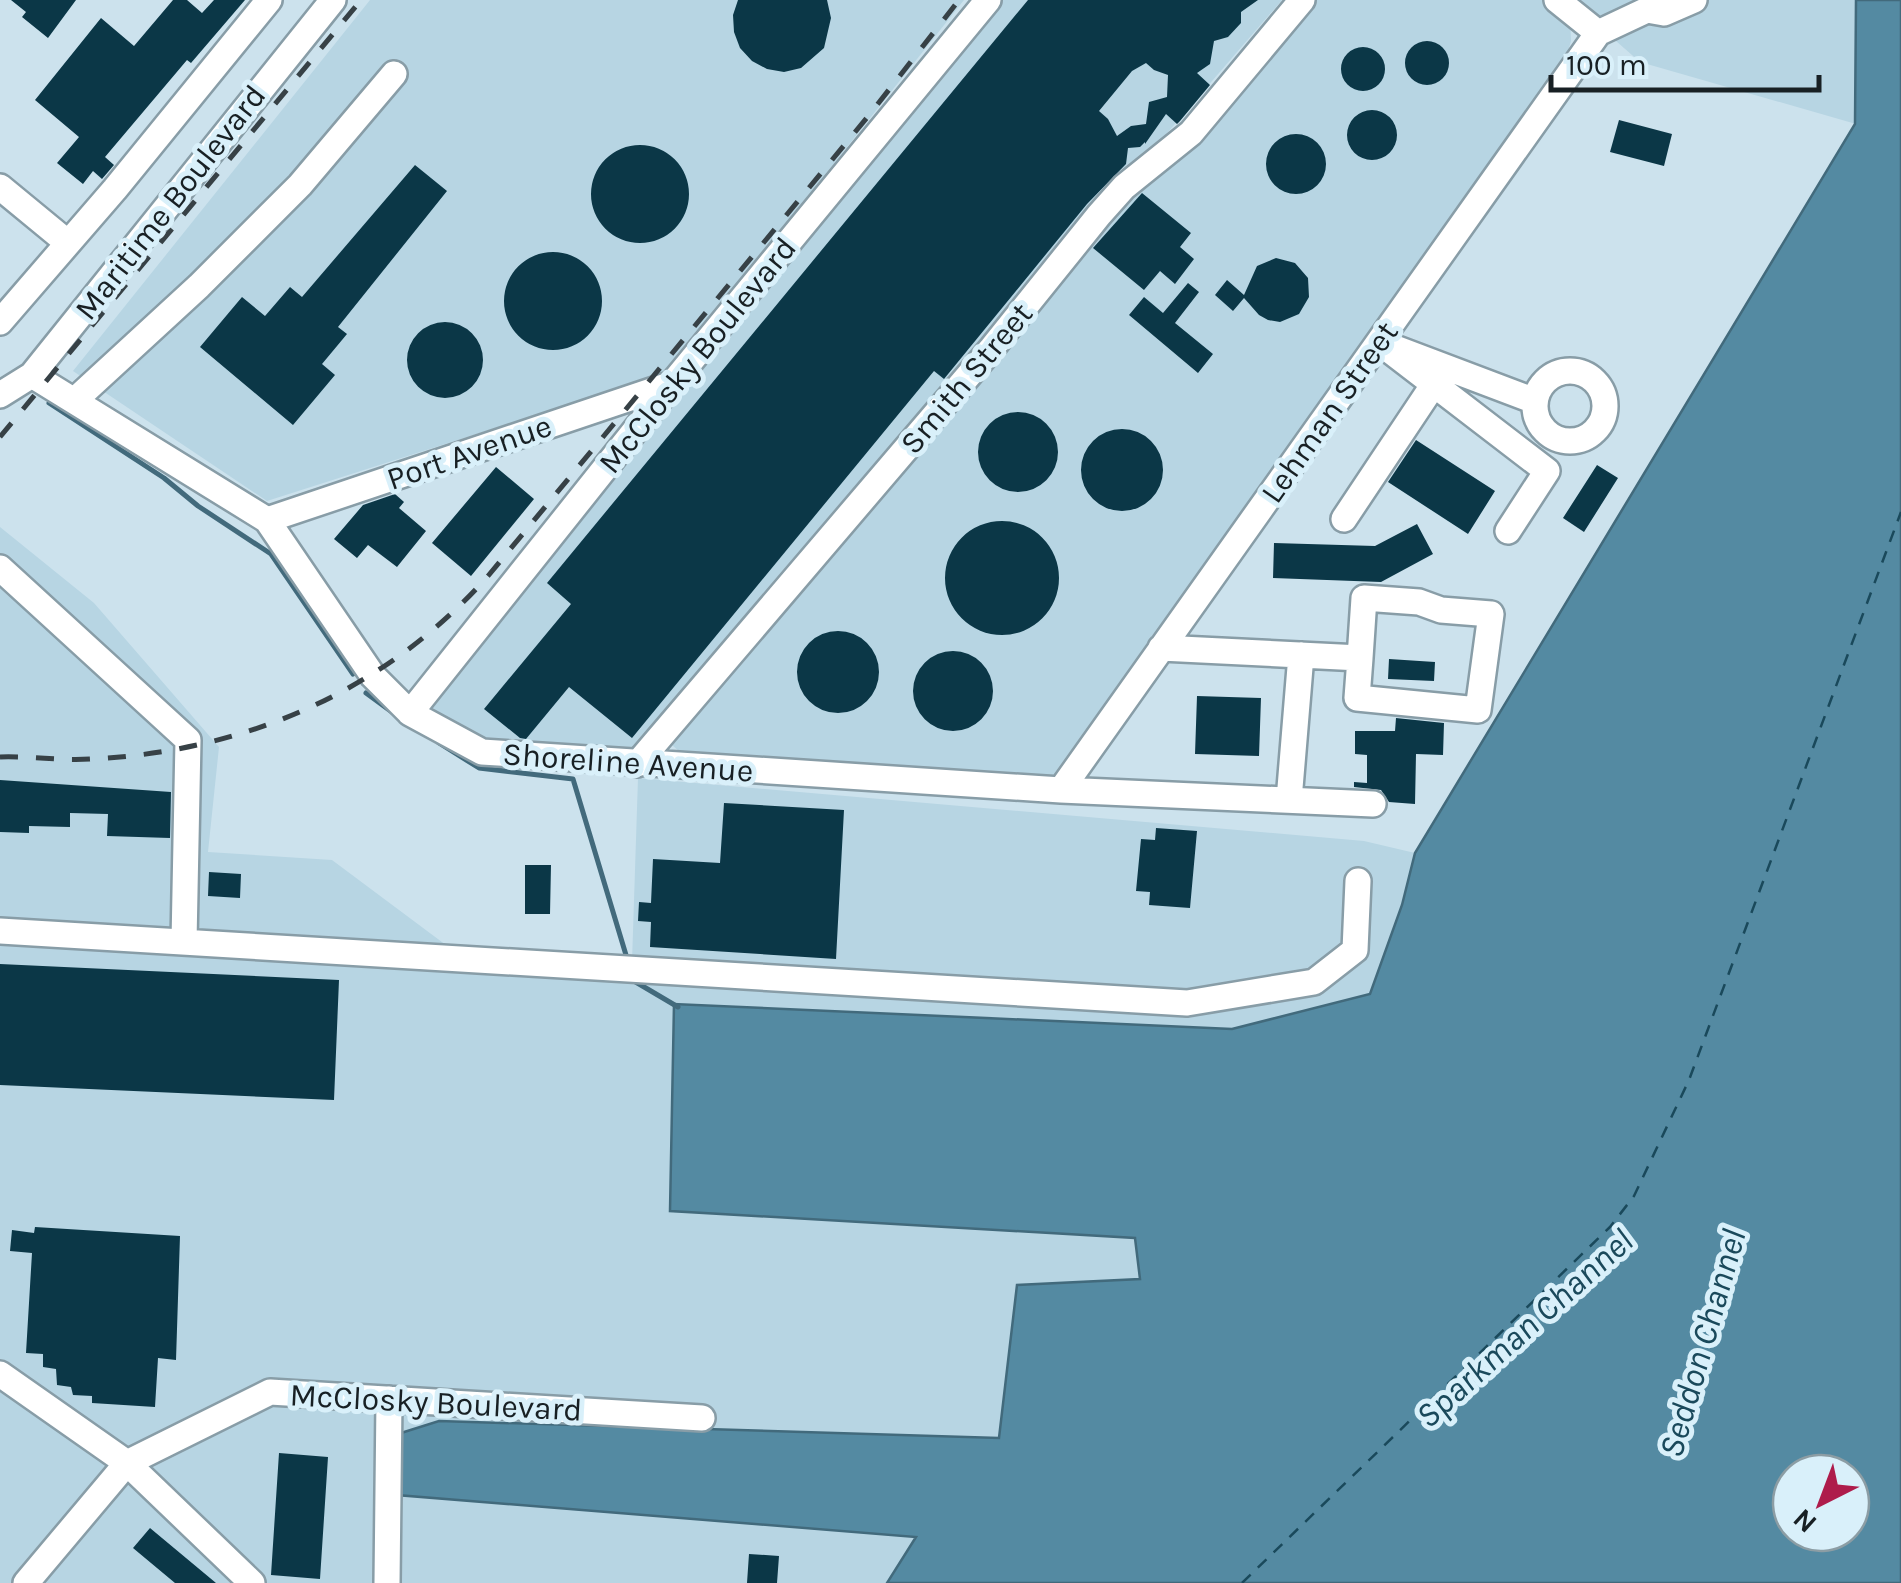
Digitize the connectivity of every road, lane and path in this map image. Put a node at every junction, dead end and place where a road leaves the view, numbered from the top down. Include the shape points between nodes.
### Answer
1 (269, 0) edge
2 (333, 0) edge
3 (988, 0) edge
4 (1302, 0) edge
5 (1558, 0) edge
6 (1694, 0) edge
7 (1653, 5) edge
8 (1598, 34) junction
9 (394, 74) dead end
10 (0, 187) edge
11 (68, 243) junction
12 (0, 322) edge
13 (1379, 342) junction
14 (32, 375) junction
15 (672, 384) junction
16 (1434, 384) junction
17 (0, 395) edge
18 (74, 400) junction
19 (1536, 401) dead end
20 (267, 520) junction
21 (1344, 520) dead end
22 (1508, 531) dead end
23 (0, 568) edge
24 (1161, 648) junction
25 (1301, 656) junction
26 (1360, 658) junction
27 (410, 713) junction
28 (637, 764) junction
29 (1061, 790) junction
30 (1289, 800) junction
31 (1372, 804) dead end
32 (1358, 881) dead end
33 (0, 931) edge
34 (184, 942) junction
35 (0, 1374) edge
36 (389, 1400) junction
37 (702, 1418) dead end
38 (127, 1463) junction
39 (26, 1583) edge
40 (252, 1583) edge
41 (387, 1583) edge

1 - 11 street
2 - 14 street, Maritime Boulevard
3 - 15 street, McClosky Boulevard
4 - 28 street, Smith Street via 1191,133 1124,187
5 - 8 street
6 - 7 street via 1664,14
7 - 8 street
8 - 13 street, Lehman Street
9 - 18 street via 300,185
10 - 11 street
11 - 12 street
13 - 16 street
13 - 19 street
13 - 24 street, Lehman Street
14 - 17 street, Maritime Boulevard
14 - 18 street, Shoreline Avenue
15 - 20 street, Port Avenue
15 - 27 street, McClosky Boulevard
16 - 21 street
16 - 22 street via 1547,471
18 - 20 street, Shoreline Avenue
20 - 27 street, Shoreline Avenue via 373,676
23 - 34 street via 188,740
24 - 25 street
24 - 29 street, Lehman Street
25 - 26 street
25 - 30 street
26 - 26 street via 1357,698 1478,710 1491,614 1364,598
27 - 28 street, Shoreline Avenue via 482,752
28 - 29 street, Shoreline Avenue
29 - 30 street, Shoreline Avenue
30 - 31 street, Shoreline Avenue
32 - 34 street via 1355,950 1314,982 1187,1003
33 - 34 street
35 - 38 street
36 - 37 street, McClosky Boulevard
36 - 38 street, McClosky Boulevard via 270,1392
36 - 41 street
38 - 39 street, McClosky Boulevard
38 - 40 street

